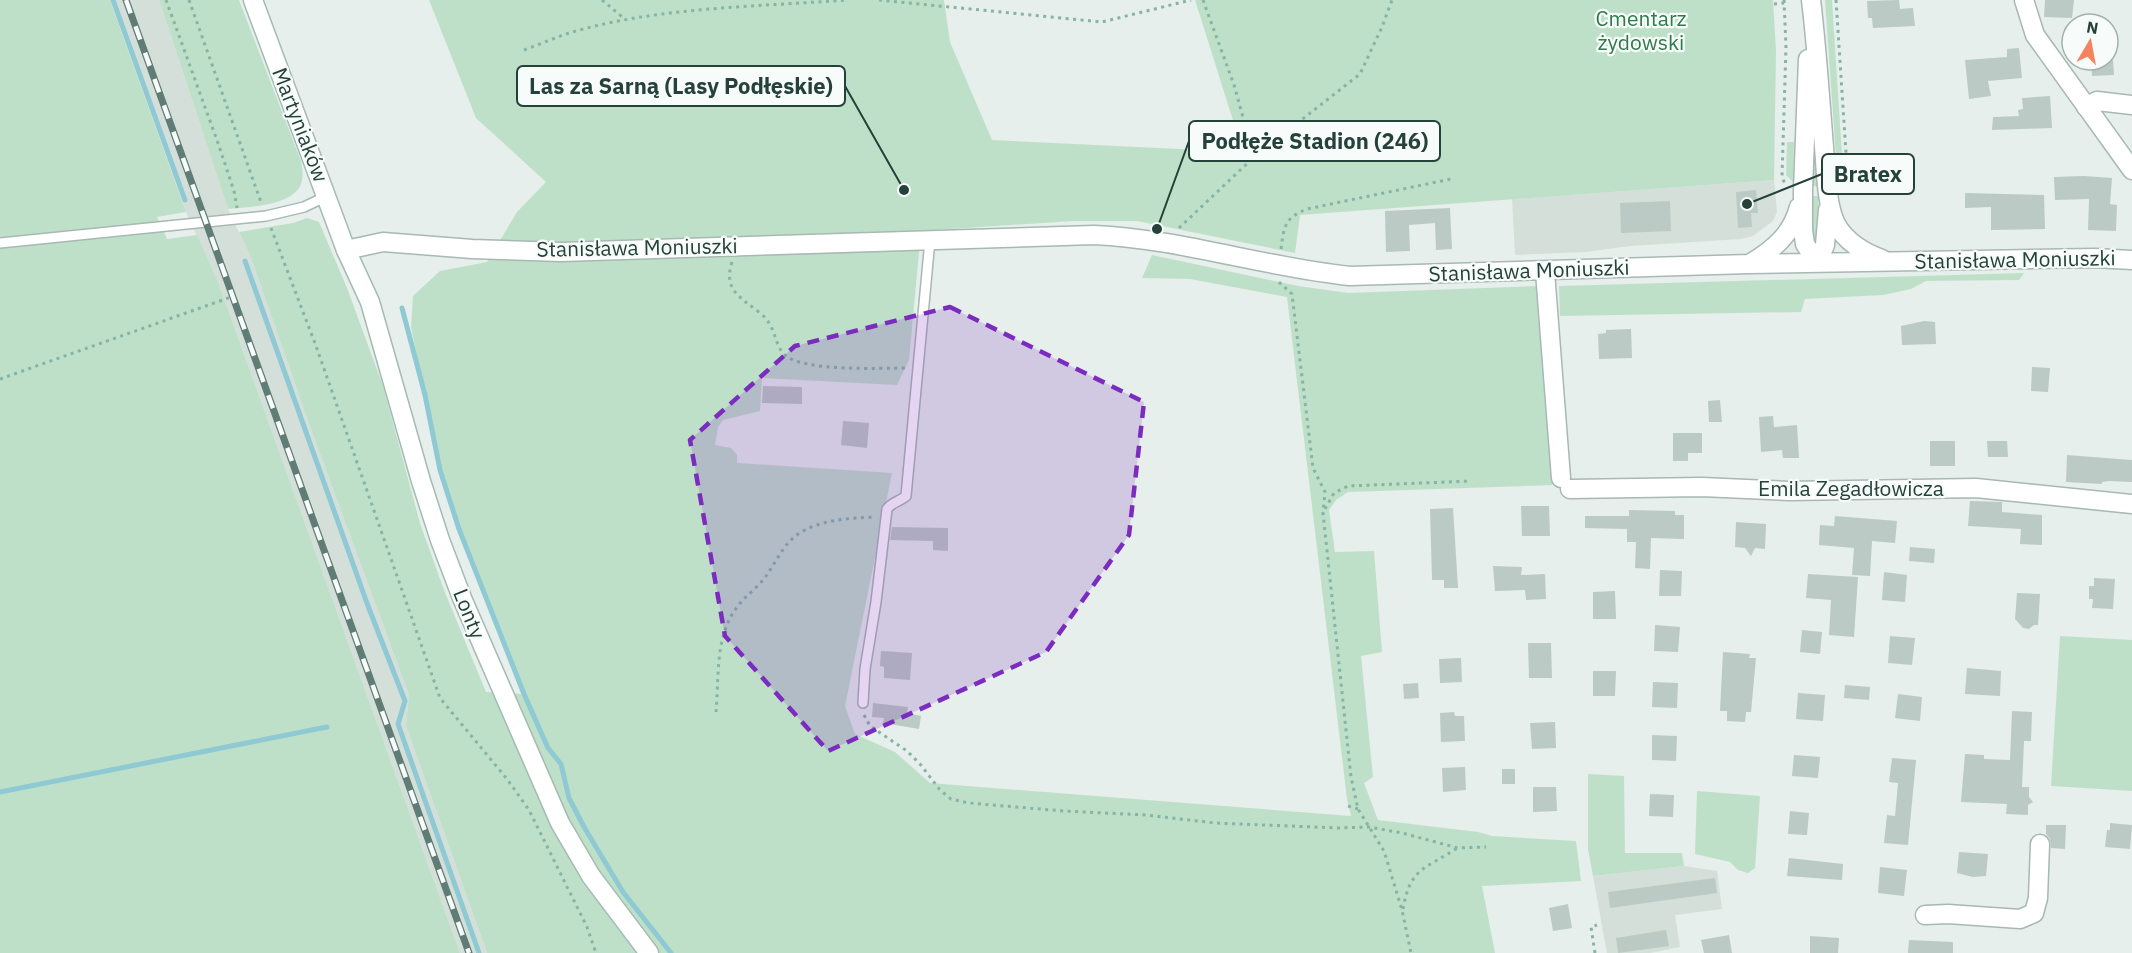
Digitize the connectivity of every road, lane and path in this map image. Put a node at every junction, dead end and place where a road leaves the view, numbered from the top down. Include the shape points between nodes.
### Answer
1 (166, 0) edge
2 (189, 0) edge
3 (253, 0) edge
4 (602, 0) edge
5 (846, 0) edge
6 (879, 0) edge
7 (1191, 0) edge
8 (1203, 0) edge
9 (1392, 0) edge
10 (1810, 0) edge
11 (1836, 0) edge
12 (2024, 0) edge
13 (1784, 2) edge
14 (1774, 4) dead end
15 (626, 20) junction
16 (524, 50) dead end
17 (2132, 105) edge
18 (2086, 107) junction
19 (1254, 157) junction
20 (2132, 170) edge
21 (1451, 180) dead end
22 (1836, 186) junction
23 (1795, 190) junction
24 (327, 196) junction
25 (266, 216) junction
26 (240, 219) junction
27 (1174, 232) dead end
28 (930, 240) junction
29 (0, 243) edge
30 (736, 246) junction
31 (346, 250) junction
32 (2132, 260) edge
33 (1890, 262) junction
34 (1817, 263) junction
35 (1749, 264) junction
36 (1277, 272) junction
37 (1545, 272) junction
38 (231, 297) dead end
39 (918, 369) junction
40 (0, 379) edge
41 (1471, 482) dead end
42 (2132, 504) edge
43 (1323, 513) junction
44 (886, 517) junction
45 (863, 703) joint
46 (716, 712) dead end
47 (1348, 807) dead end
48 (1358, 809) junction
49 (1369, 828) junction
50 (2040, 844) dead end
51 (1486, 847) dead end
52 (1458, 848) junction
53 (1402, 910) junction
54 (1926, 915) dead end
55 (1597, 925) dead end
56 (596, 953) edge
57 (649, 953) edge
58 (1411, 953) edge
59 (1595, 953) edge

1 - 26 path via 228,172
2 - 25 path
3 - 24 street, Martyniaków
4 - 15 path
5 - 15 path
6 - 7 path via 1102,22
8 - 19 path via 1234,85
9 - 19 path via 1360,74
10 - 22 street
10 - 23 street via 1809,51
11 - 22 path via 1847,168
12 - 18 street via 2035,35
13 - 14 path
13 - 23 path via 1782,177
15 - 16 path via 563,35
17 - 18 street via 2097,101
18 - 20 street
19 - 27 path
21 - 36 path via 1293,215 1285,227
22 - 33 street via 1836,224 1867,254
22 - 34 street via 1825,245
23 - 34 street via 1805,244
23 - 35 street via 1795,221 1768,253
24 - 25 lane via 304,207
24 - 31 street, Martyniaków
25 - 26 lane
25 - 56 path via 440,698 529,810
26 - 29 lane
28 - 30 street, Stanisława Moniuszki
28 - 36 street, Stanisława Moniuszki via 1116,236 1191,246
28 - 39 lane
30 - 31 street, Stanisława Moniuszki via 561,252 383,242
30 - 39 path via 728,281 736,294 769,322 786,357 827,367
31 - 57 street, Lonty via 370,302 440,540 479,640 560,824 591,876
32 - 33 street, Stanisława Moniuszki
33 - 34 street, Stanisława Moniuszki
34 - 35 street, Stanisława Moniuszki
35 - 37 street, Stanisława Moniuszki
36 - 37 street, Stanisława Moniuszki via 1350,276
36 - 43 path via 1292,294 1313,468 1325,492
37 - 42 street, Emila Zegadłowicza via 1565,484 1789,491 1976,488
38 - 40 path
39 - 44 lane via 906,496 892,503
41 - 43 path via 1348,486 1334,493
43 - 48 path
44 - 45 lane
44 - 46 path via 829,522 803,530 790,540 765,578 747,594 726,624
45 - 49 path via 864,717 870,726 907,751 951,799 1215,823
47 - 48 path
48 - 49 path
49 - 52 path
49 - 53 path via 1384,851
50 - 54 street via 2034,913 2020,919
51 - 52 path
52 - 53 path via 1422,868 1412,879
53 - 58 path
55 - 59 path via 1591,927

